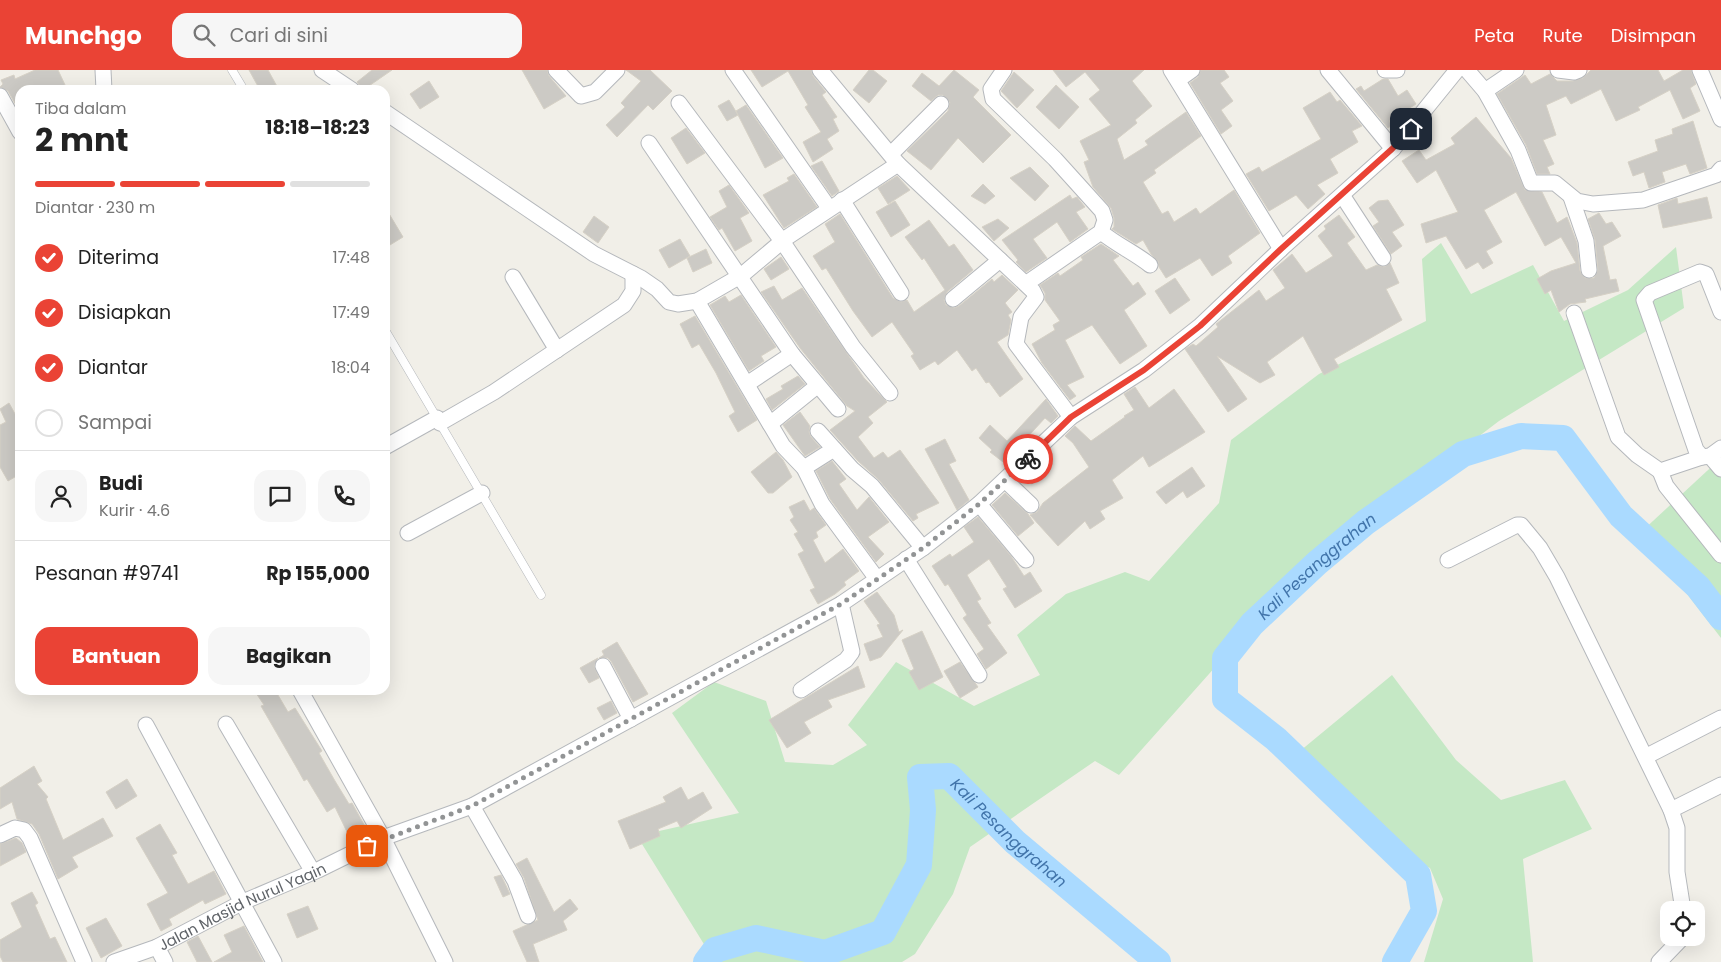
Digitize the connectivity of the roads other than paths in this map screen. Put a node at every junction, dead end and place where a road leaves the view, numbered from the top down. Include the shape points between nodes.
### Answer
1 (103, 70) edge
2 (232, 70) edge
3 (322, 70) edge
4 (556, 70) edge
5 (617, 70) edge
6 (733, 70) edge
7 (820, 70) edge
8 (1004, 70) edge
9 (1192, 70) edge
10 (1328, 70) edge
11 (1386, 70) edge
12 (1397, 70) edge
13 (1457, 70) edge
14 (1467, 70) edge
15 (1516, 70) edge
16 (1558, 70) edge
17 (1579, 70) edge
18 (1700, 70) edge
19 (1174, 75) edge
20 (104, 85) edge
21 (241, 85) edge
22 (344, 85) edge
23 (1485, 91) junction
24 (0, 96) edge
25 (679, 103) dead end
26 (941, 104) dead end
27 (390, 115) edge
28 (1721, 119) edge
29 (15, 123) edge
30 (649, 143) dead end
31 (1392, 149) junction
32 (894, 159) junction
33 (1721, 169) edge
34 (1342, 195) junction
35 (1571, 197) junction
36 (842, 200) junction
37 (829, 208) junction
38 (1101, 232) junction
39 (782, 241) junction
40 (1281, 249) junction
41 (1383, 258) dead end
42 (1000, 260) junction
43 (1150, 265) dead end
44 (1589, 270) dead end
45 (633, 274) junction
46 (513, 277) dead end
47 (738, 277) junction
48 (1027, 283) junction
49 (901, 293) dead end
50 (953, 299) dead end
51 (697, 301) junction
52 (1574, 312) dead end
53 (1721, 312) edge
54 (390, 338) edge
55 (557, 350) junction
56 (792, 354) junction
57 (748, 384) junction
58 (817, 386) junction
59 (890, 393) dead end
60 (838, 409) dead end
61 (1071, 417) junction
62 (439, 421) junction
63 (770, 424) junction
64 (818, 430) dead end
65 (390, 445) edge
66 (834, 449) junction
67 (1711, 453) edge
68 (804, 468) junction
69 (1721, 469) edge
70 (1660, 471) junction
71 (1005, 480) junction
72 (482, 493) junction
73 (979, 504) junction
74 (1031, 505) dead end
75 (408, 533) dead end
76 (923, 548) junction
77 (1721, 555) edge
78 (906, 560) junction
79 (1026, 560) dead end
80 (1448, 560) dead end
81 (877, 579) junction
82 (541, 595) dead end
83 (841, 604) junction
84 (603, 666) dead end
85 (979, 675) dead end
86 (801, 690) dead end
87 (303, 695) edge
88 (1721, 718) edge
89 (631, 719) junction
90 (226, 724) dead end
91 (146, 725) dead end
92 (1647, 756) junction
93 (1721, 785) edge
94 (472, 806) junction
95 (1671, 810) junction
96 (0, 835) edge
97 (383, 838) junction
98 (313, 872) junction
99 (1682, 901) edge
100 (243, 902) junction
101 (528, 916) dead end
102 (1674, 946) edge
103 (157, 947) junction
104 (84, 962) edge
105 (114, 962) edge
106 (165, 962) edge
107 (274, 962) edge
108 (445, 962) edge
109 (1659, 962) edge

1 - 20 street
2 - 21 lane
3 - 22 street
4 - 5 street via 581,96 594,92
6 - 37 street
7 - 32 street
8 - 38 street via 991,89 993,99 1055,159 1102,211 1105,220
9 - 19 street
10 - 31 street
11 - 12 street
13 - 31 street, Jalan Masjid Nurul Yaqin
14 - 23 street
15 - 23 street
16 - 17 street
18 - 28 street
19 - 40 street
23 - 35 street via 1518,150 1530,183 1555,183
24 - 29 street
25 - 39 street
26 - 32 street
27 - 45 street via 594,254
30 - 47 street
31 - 34 street, Jalan Masjid Nurul Yaqin
32 - 36 street
32 - 42 street
33 - 35 street via 1716,175 1643,200 1593,204
34 - 40 street, Jalan Masjid Nurul Yaqin
34 - 41 street
35 - 44 street via 1586,241
36 - 37 street
36 - 49 street
37 - 39 street
38 - 43 street
38 - 48 street
39 - 47 street
39 - 59 street via 853,347
40 - 61 street, Jalan Masjid Nurul Yaqin via 1200,326 1144,370
42 - 48 street
42 - 50 street
45 - 51 street via 657,289 669,302
45 - 55 street via 633,291 624,305
46 - 55 street
47 - 51 street
47 - 56 street
48 - 61 street via 1036,297 1021,317 1016,344
51 - 57 street
52 - 70 street via 1618,437
53 - 67 street via 1706,274 1700,272 1650,293 1644,300 1696,450
54 - 62 lane
55 - 62 street via 494,392
56 - 57 street
56 - 58 street
57 - 63 street
58 - 60 street
58 - 63 street
61 - 71 street, Jalan Masjid Nurul Yaqin
62 - 65 street
62 - 72 lane
63 - 68 street via 783,446
64 - 66 street
66 - 68 street
66 - 76 street via 872,486
67 - 69 street
67 - 70 street
68 - 81 street via 822,504
70 - 77 street via 1666,486
71 - 73 street, Jalan Masjid Nurul Yaqin
71 - 74 street
72 - 75 street
72 - 82 lane
73 - 76 street, Jalan Masjid Nurul Yaqin
73 - 79 street
76 - 78 street, Jalan Masjid Nurul Yaqin
78 - 81 street, Jalan Masjid Nurul Yaqin
78 - 85 street
80 - 92 street via 1521,525 1540,548 1557,577
81 - 83 street, Jalan Masjid Nurul Yaqin
83 - 86 street via 852,652 846,660
83 - 89 street, Jalan Masjid Nurul Yaqin
84 - 89 street
87 - 97 street
88 - 92 street
89 - 94 street, Jalan Masjid Nurul Yaqin
90 - 98 street
91 - 100 street
92 - 95 street
93 - 95 street
94 - 97 street, Jalan Masjid Nurul Yaqin
94 - 101 street via 515,882
95 - 99 street via 1677,828 1677,872
96 - 104 street via 15,828 24,830 30,838
97 - 98 street, Jalan Masjid Nurul Yaqin
97 - 108 street
98 - 100 street, Jalan Masjid Nurul Yaqin
100 - 103 street, Jalan Masjid Nurul Yaqin
100 - 107 street
102 - 109 street
103 - 105 street, Jalan Masjid Nurul Yaqin
103 - 106 street

